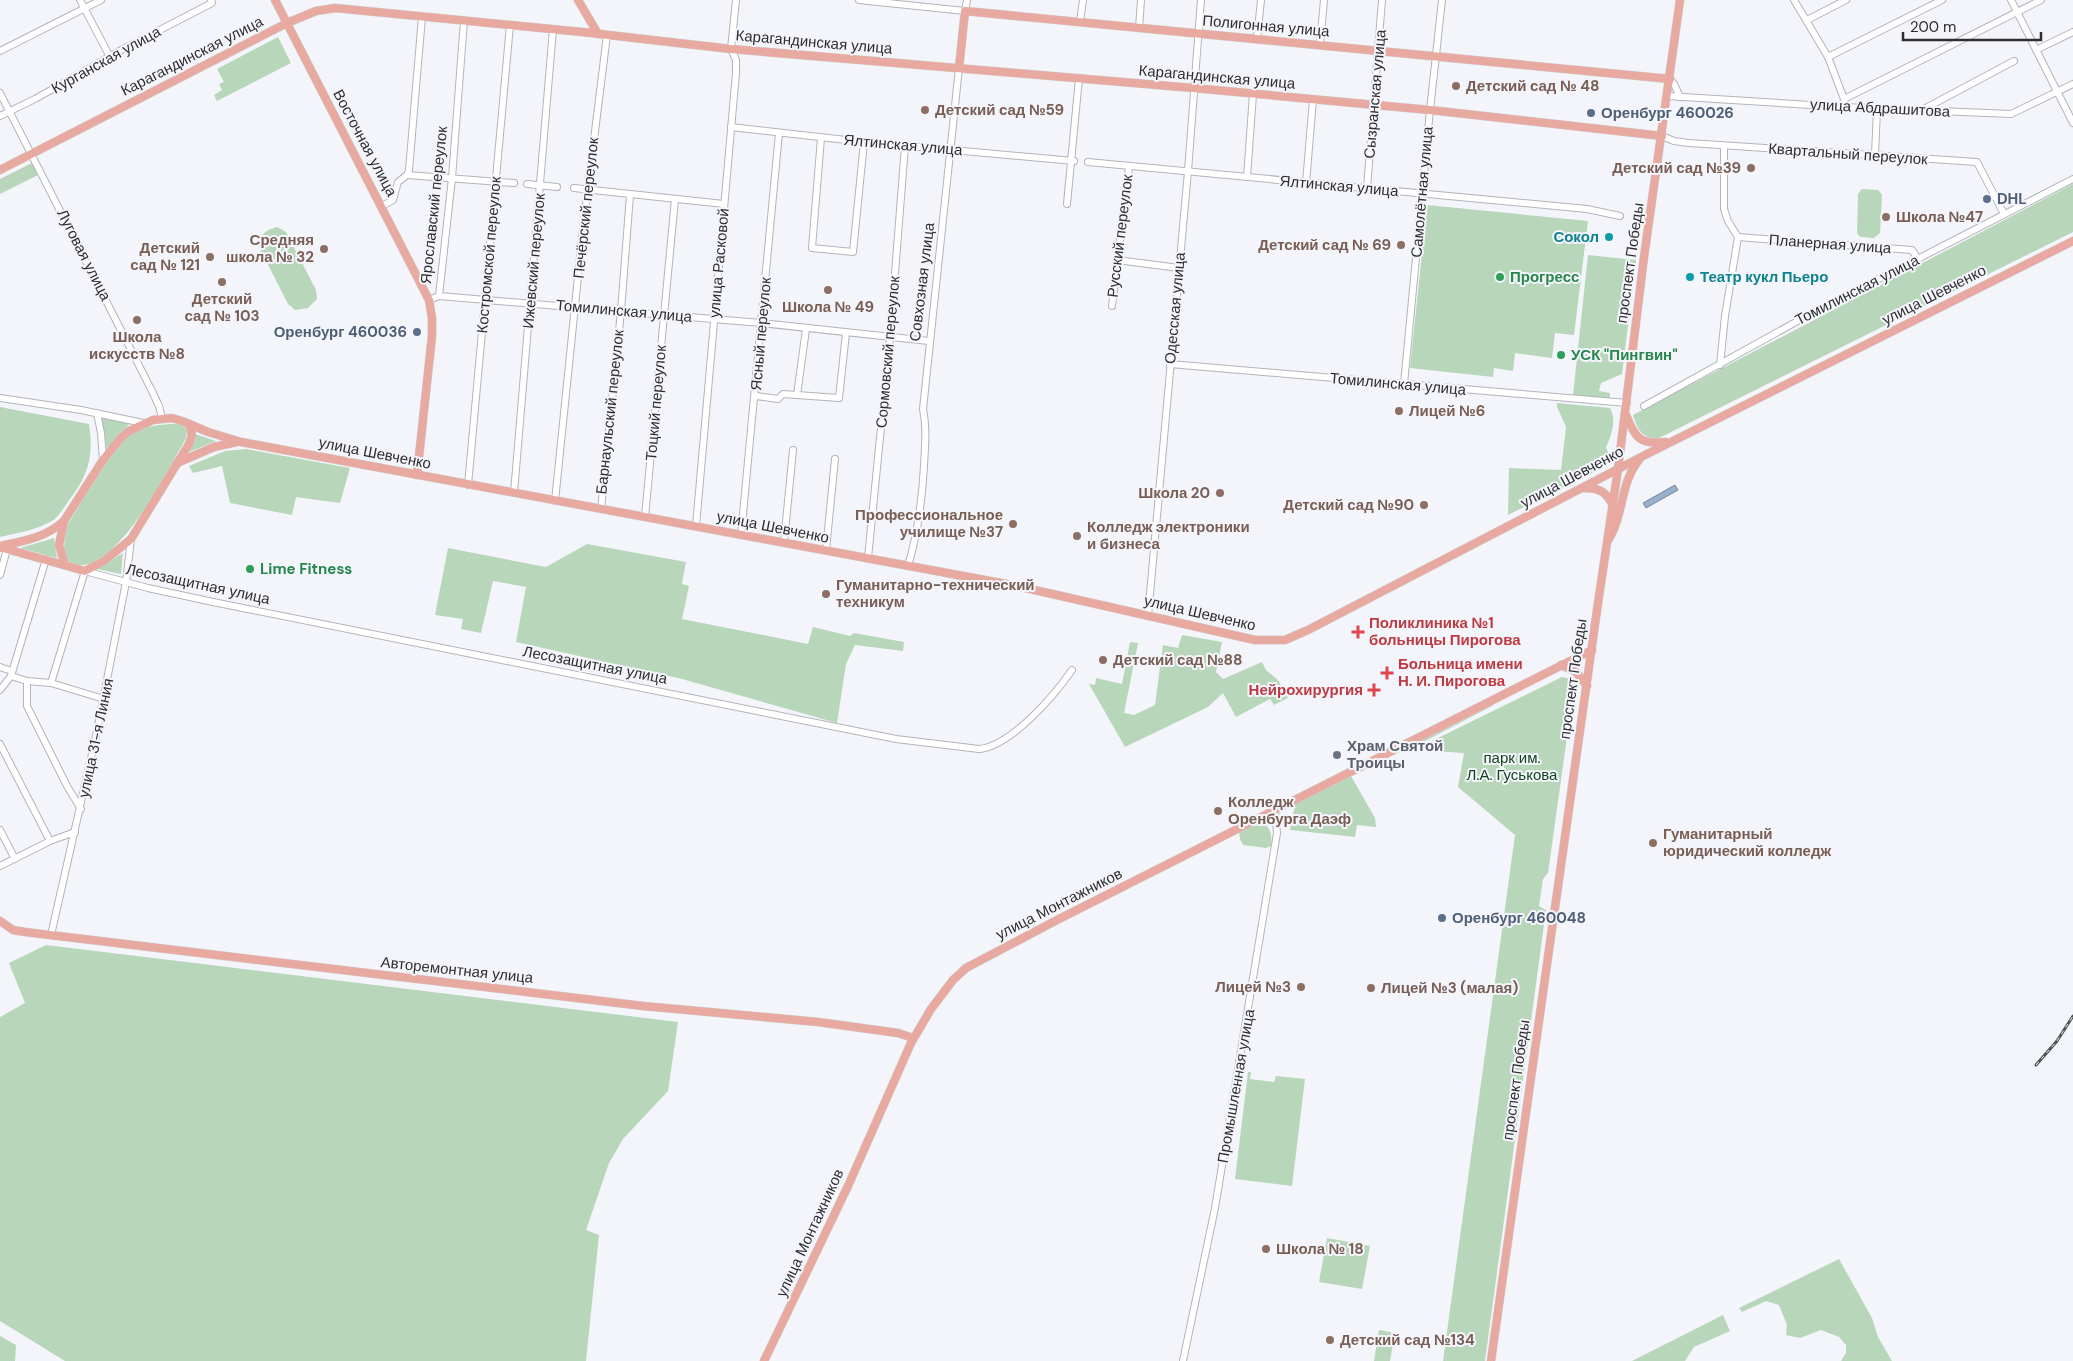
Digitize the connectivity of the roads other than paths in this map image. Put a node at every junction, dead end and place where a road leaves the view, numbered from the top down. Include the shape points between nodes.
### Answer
1 (80, 0) edge
2 (101, 0) edge
3 (275, 0) edge
4 (578, 0) edge
5 (736, 0) edge
6 (859, 0) edge
7 (967, 0) edge
8 (1083, 0) edge
9 (1141, 0) edge
10 (1201, 0) edge
11 (1261, 0) edge
12 (1324, 0) edge
13 (1382, 0) edge
14 (1442, 0) edge
15 (1680, 0) edge
16 (1794, 0) edge
17 (1846, 0) edge
18 (1942, 0) edge
19 (2010, 0) edge
20 (2041, 0) edge
21 (211, 1) edge
22 (85, 8) junction
23 (966, 11) junction
24 (585, 12) junction
25 (2017, 12) junction
26 (422, 17) junction
27 (1807, 20) junction
28 (464, 21) junction
29 (1080, 22) junction
30 (287, 23) junction
31 (510, 25) junction
32 (1139, 28) junction
33 (553, 29) junction
34 (582, 32) junction
35 (2073, 32) edge
36 (598, 34) junction
37 (607, 34) junction
38 (1198, 34) junction
39 (1257, 39) junction
40 (1320, 45) junction
41 (731, 49) junction
42 (1378, 50) junction
43 (2036, 50) junction
44 (0, 51) edge
45 (110, 56) junction
46 (1436, 56) junction
47 (1828, 57) junction
48 (2014, 60) dead end
49 (959, 68) junction
50 (1080, 78) junction
51 (1670, 79) junction
52 (2073, 84) edge
53 (1193, 88) junction
54 (2058, 92) junction
55 (0, 93) edge
56 (1254, 94) junction
57 (1668, 96) junction
58 (1680, 97) junction
59 (1844, 99) junction
60 (1314, 100) junction
61 (1374, 105) junction
62 (1843, 107) junction
63 (1877, 109) junction
64 (1430, 110) junction
65 (1921, 110) junction
66 (10, 111) junction
67 (0, 116) edge
68 (2073, 123) edge
69 (731, 127) junction
70 (780, 133) junction
71 (1662, 136) junction
72 (821, 138) junction
73 (864, 142) junction
74 (905, 146) junction
75 (1724, 146) junction
76 (951, 149) junction
77 (32, 154) junction
78 (1875, 155) junction
79 (1073, 161) junction
80 (1088, 162) dead end
81 (1129, 166) junction
82 (0, 170) edge
83 (1188, 171) junction
84 (407, 175) junction
85 (1247, 177) junction
86 (452, 178) junction
87 (2073, 179) edge
88 (496, 182) junction
89 (514, 183) dead end
90 (1306, 183) junction
91 (527, 184) dead end
92 (541, 185) junction
93 (557, 187) dead end
94 (574, 188) dead end
95 (1367, 188) junction
96 (587, 190) junction
97 (1422, 194) junction
98 (630, 195) junction
99 (675, 199) junction
100 (724, 204) junction
101 (1067, 204) dead end
102 (382, 206) junction
103 (2004, 214) junction
104 (1620, 216) dead end
105 (1738, 237) junction
106 (2073, 241) edge
107 (1918, 259) junction
108 (1117, 260) junction
109 (1179, 268) junction
110 (439, 296) junction
111 (484, 299) junction
112 (429, 300) junction
113 (530, 304) junction
114 (1112, 306) dead end
115 (575, 307) junction
116 (621, 311) junction
117 (665, 315) junction
118 (714, 319) junction
119 (761, 323) junction
120 (806, 328) junction
121 (846, 333) junction
122 (890, 337) junction
123 (928, 341) junction
124 (1170, 364) junction
125 (1720, 365) junction
126 (1404, 384) junction
127 (797, 395) junction
128 (756, 396) junction
129 (0, 398) edge
130 (1627, 403) junction
131 (1644, 406) dead end
132 (97, 413) junction
133 (1626, 413) junction
134 (162, 418) junction
135 (144, 423) junction
136 (189, 424) junction
137 (241, 442) junction
138 (1672, 442) junction
139 (793, 450) dead end
140 (1640, 457) junction
141 (835, 459) dead end
142 (103, 460) junction
143 (177, 463) junction
144 (1618, 469) junction
145 (417, 475) junction
146 (468, 484) junction
147 (1580, 488) junction
148 (514, 493) junction
149 (556, 501) junction
150 (1613, 505) junction
151 (601, 509) junction
152 (645, 517) junction
153 (64, 521) junction
154 (696, 526) junction
155 (741, 535) junction
156 (131, 539) junction
157 (784, 542) junction
158 (1607, 543) junction
159 (2, 548) edge
160 (826, 550) junction
161 (868, 558) junction
162 (46, 559) junction
163 (65, 565) junction
164 (908, 566) junction
165 (85, 571) junction
166 (0, 575) edge
167 (126, 582) junction
168 (1148, 616) junction
169 (1592, 650) junction
170 (1561, 665) junction
171 (0, 667) edge
172 (1072, 670) dead end
173 (11, 673) junction
174 (27, 681) junction
175 (51, 684) junction
176 (1587, 686) junction
177 (0, 690) edge
178 (104, 699) junction
179 (0, 744) edge
180 (81, 809) junction
181 (1275, 810) junction
182 (0, 830) edge
183 (75, 832) junction
184 (50, 841) junction
185 (15, 859) junction
186 (0, 866) edge
187 (0, 921) edge
188 (52, 935) junction
189 (913, 1038) junction
190 (764, 1361) edge
191 (1182, 1361) edge
192 (1491, 1361) edge

1 - 22 street
2 - 22 street
3 - 30 main road, Восточная улица
4 - 24 main road
5 - 41 street, улица Расковой
6 - 23 street, Полигонная улица
7 - 23 street, Совхозная улица
8 - 29 street
9 - 32 street
10 - 38 street, Одесская улица
11 - 39 street
12 - 40 street
13 - 42 street, Сызранская улица
14 - 46 street, Самолётная улица
15 - 51 main road, проспект Победы
16 - 27 street
17 - 27 street
18 - 47 street
19 - 25 street
20 - 25 street
21 - 45 street, Курганская улица
22 - 44 street
22 - 45 street
23 - 29 main road, Полигонная улица
23 - 49 main road, Совхозная улица
24 - 34 main road
24 - 36 main road
25 - 43 street
25 - 59 street
26 - 28 main road, Карагандинская улица
26 - 30 main road, Карагандинская улица via 335,8 316,11
26 - 84 street
27 - 47 street
28 - 31 main road, Карагандинская улица
28 - 86 street, Ярославский переулок
29 - 32 main road, Полигонная улица
30 - 77 main road, Карагандинская улица
30 - 102 main road, Восточная улица
31 - 33 main road, Карагандинская улица
31 - 88 street, Костромской переулок
32 - 38 main road, Полигонная улица
33 - 34 main road, Карагандинская улица
33 - 92 street, Ижевский переулок
34 - 36 main road, Карагандинская улица
35 - 43 street
36 - 37 main road, Карагандинская улица
37 - 41 main road, Карагандинская улица
37 - 96 street, Печёрский переулок
38 - 39 main road, Полигонная улица
38 - 53 street, Одесская улица
39 - 40 main road, Полигонная улица
40 - 42 main road, Полигонная улица
41 - 49 main road, Карагандинская улица
41 - 69 street, улица Расковой via 737,66
42 - 46 main road, Полигонная улица
42 - 61 street, Сызранская улица
43 - 54 street
45 - 66 street, Курганская улица
46 - 51 main road, Полигонная улица
46 - 64 street, Самолётная улица
47 - 59 street
48 - 65 street
49 - 50 main road, Карагандинская улица
49 - 76 street, Совхозная улица
50 - 53 main road, Карагандинская улица
50 - 79 street
51 - 57 main road, проспект Победы
51 - 58 street
52 - 54 street, улица Абдрашитова
53 - 56 main road, Карагандинская улица
53 - 83 street, Одесская улица
54 - 65 street, улица Абдрашитова via 2011,114
54 - 68 street
55 - 66 street, Луговая улица
56 - 60 main road, Карагандинская улица
56 - 85 street
57 - 58 street, улица Абдрашитова
57 - 71 main road, проспект Победы
58 - 62 street, улица Абдрашитова
59 - 62 street
60 - 61 main road, Карагандинская улица
60 - 90 street
61 - 64 main road, Карагандинская улица
61 - 95 street, Сызранская улица
62 - 63 street, улица Абдрашитова
63 - 65 street, улица Абдрашитова
63 - 78 street
64 - 71 main road, Карагандинская улица
64 - 97 street, Самолётная улица
66 - 67 street, Курганская улица
66 - 77 street, Луговая улица
69 - 70 street, Ялтинская улица
69 - 100 street, улица Расковой
70 - 72 street, Ялтинская улица
70 - 119 street, Ясный переулок
71 - 75 street, Квартальный переулок via 1674,141
71 - 130 main road, проспект Победы
72 - 73 street, Ялтинская улица
72 - 73 street via 812,248 853,252
73 - 74 street, Ялтинская улица
74 - 76 street, Ялтинская улица
74 - 122 street, Сормовский переулок
75 - 78 street, Квартальный переулок
75 - 105 street via 1724,209
76 - 79 street, Ялтинская улица
76 - 123 street, Совхозная улица
77 - 82 main road, Карагандинская улица
77 - 134 street, Луговая улица via 151,389
78 - 103 street, Квартальный переулок via 1977,162
79 - 101 street
80 - 81 street, Ялтинская улица
81 - 83 street, Ялтинская улица
81 - 108 street, Русский переулок
83 - 85 street, Ялтинская улица
83 - 109 street, Одесская улица
84 - 86 street
84 - 102 street via 398,182 393,200
85 - 90 street, Ялтинская улица
86 - 88 street
86 - 110 street, Ярославский переулок
87 - 103 street, Томилинская улица
88 - 89 street
88 - 111 street, Костромской переулок
90 - 95 street, Ялтинская улица
91 - 92 street
92 - 93 street
92 - 113 street, Ижевский переулок
94 - 96 street
95 - 97 street, Ялтинская улица
96 - 98 street
96 - 115 street, Печёрский переулок
97 - 104 street, Ялтинская улица via 1587,209
97 - 126 street, Самолётная улица
98 - 99 street
98 - 116 street, Барнаульский переулок
99 - 100 street
99 - 117 street, Тоцкий переулок
100 - 118 street, улица Расковой
102 - 112 main road, Восточная улица
103 - 107 street, Томилинская улица
105 - 107 street, Планерная улица via 1912,250
105 - 125 street
106 - 138 main road, улица Шевченко
107 - 125 street, Томилинская улица
108 - 109 street
108 - 114 street, Русский переулок
109 - 124 street, Одесская улица
110 - 111 street, Томилинская улица
110 - 112 street, Ярославский переулок
111 - 113 street, Томилинская улица
111 - 146 street, Костромской переулок
112 - 145 main road, Ярославский переулок via 432,336
113 - 115 street, Томилинская улица
113 - 148 street, Ижевский переулок
115 - 116 street, Томилинская улица
115 - 149 street, Печёрский переулок
116 - 117 street, Томилинская улица
116 - 151 street, Барнаульский переулок
117 - 118 street, Томилинская улица
117 - 152 street, Тоцкий переулок
118 - 119 street, Томилинская улица
118 - 154 street, улица Расковой
119 - 120 street, Томилинская улица
119 - 128 street, Ясный переулок
120 - 121 street, Томилинская улица
120 - 127 street
121 - 122 street, Томилинская улица
121 - 127 street via 839,398
122 - 123 street, Томилинская улица
122 - 161 street, Сормовский переулок
123 - 164 street, Совхозная улица via 922,499 918,533
124 - 126 street, Томилинская улица
124 - 168 street, Одесская улица
125 - 131 street, Томилинская улица
126 - 130 street, Томилинская улица
127 - 128 street via 783,394 778,398
128 - 155 street, Ясный переулок
129 - 132 street
130 - 133 main road, проспект Победы
132 - 135 street
132 - 142 street
133 - 138 main road via 1643,442
133 - 144 main road, проспект Победы
134 - 135 main road
134 - 136 main road, улица Шевченко
135 - 142 main road via 125,434
136 - 137 main road, улица Шевченко
136 - 143 main road via 191,438
137 - 143 main road, улица Шевченко via 214,447
137 - 145 main road, улица Шевченко
138 - 140 main road, улица Шевченко
139 - 157 street
140 - 144 main road, улица Шевченко
140 - 158 main road via 1629,474 1616,527
141 - 160 street
142 - 153 main road
143 - 156 main road
144 - 147 main road, улица Шевченко
144 - 150 main road, проспект Победы
145 - 146 main road, улица Шевченко
146 - 148 main road, улица Шевченко
147 - 150 main road via 1600,489
147 - 168 main road, улица Шевченко via 1292,638 1255,640
148 - 149 main road, улица Шевченко
149 - 151 main road, улица Шевченко
150 - 158 main road, проспект Победы
151 - 152 main road, улица Шевченко
152 - 154 main road, улица Шевченко
153 - 159 main road via 40,537
153 - 163 main road via 59,545
154 - 155 main road, улица Шевченко
155 - 157 main road, улица Шевченко
156 - 165 main road via 110,557
156 - 167 street, улица 31-я Линия
157 - 160 main road, улица Шевченко
158 - 169 main road, проспект Победы
159 - 162 main road
159 - 166 street
160 - 161 main road, улица Шевченко
161 - 164 main road, улица Шевченко
162 - 163 main road
162 - 173 street
163 - 165 main road
164 - 168 main road, улица Шевченко via 1050,593
165 - 167 street, Лесозащитная улица
165 - 175 street
167 - 172 street, Лесозащитная улица via 896,740 979,749 989,748 1028,721 1052,698
167 - 178 street, улица 31-я Линия
169 - 170 main road, улица Монтажников
169 - 176 main road, проспект Победы
170 - 176 main road via 1576,672
170 - 181 main road, улица Монтажников
171 - 173 street
173 - 174 street
173 - 177 street
174 - 175 street
174 - 180 street via 27,706
175 - 178 street
176 - 192 main road, проспект Победы
178 - 180 street, улица 31-я Линия
179 - 184 street
180 - 183 street, улица 31-я Линия
181 - 189 main road, улица Монтажников via 966,968 938,997
181 - 191 street, Промышленная улица via 1277,833 1246,1029 1215,1208
182 - 185 street
183 - 184 street
183 - 188 street, улица 31-я Линия
184 - 185 street
185 - 186 street
187 - 188 main road, Авторемонтная улица via 13,930
188 - 189 main road, Авторемонтная улица via 633,1005 818,1022
189 - 190 main road, улица Монтажников via 848,1186

